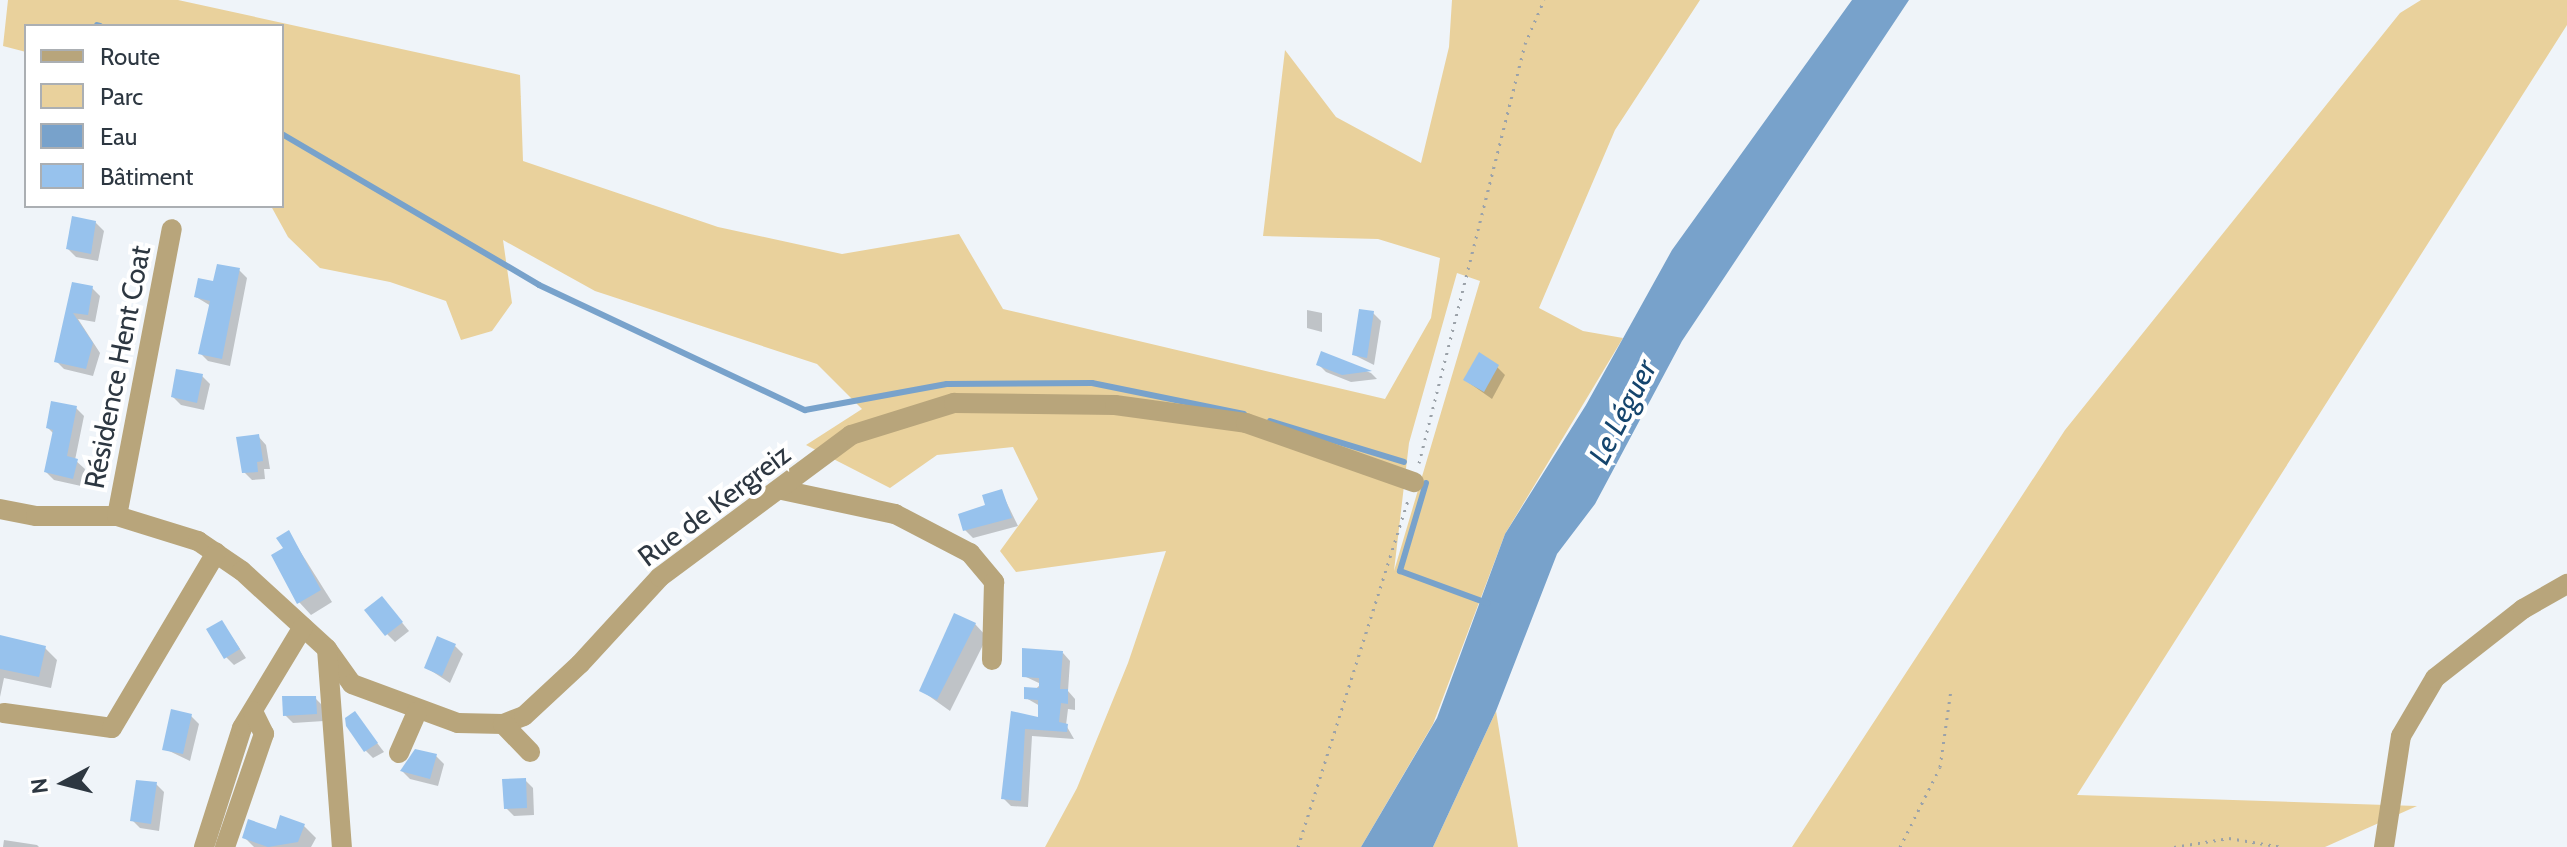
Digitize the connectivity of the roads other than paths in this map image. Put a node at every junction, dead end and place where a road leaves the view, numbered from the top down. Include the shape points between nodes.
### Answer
1 (172, 229) dead end
2 (1414, 482) road end
3 (782, 490) junction
4 (0, 509) edge
5 (117, 516) junction
6 (216, 553) junction
7 (2567, 584) edge
8 (303, 627) junction
9 (327, 649) junction
10 (992, 660) dead end
11 (253, 711) junction
12 (417, 712) junction
13 (4, 713) dead end
14 (503, 724) junction
15 (530, 752) dead end
16 (399, 753) dead end
17 (204, 847) edge
18 (225, 847) edge
19 (342, 847) edge
20 (2384, 847) edge

1 - 5 street, Résidence Hent Coat
2 - 3 street, Rue de Kergreiz via 1246,423 1115,405 954,403 851,435
3 - 10 street via 895,514 970,553 994,582
3 - 14 street, Rue de Kergreiz via 660,577 580,664 524,716
4 - 5 street via 36,516
5 - 6 street via 198,541
6 - 8 street
6 - 13 street via 112,728
7 - 20 street via 2523,609 2435,678 2401,736
8 - 9 street
8 - 11 street
9 - 12 street via 352,684
9 - 19 street
11 - 17 street via 242,728
11 - 18 street via 264,734
12 - 14 street via 458,723
12 - 16 street
14 - 15 street

